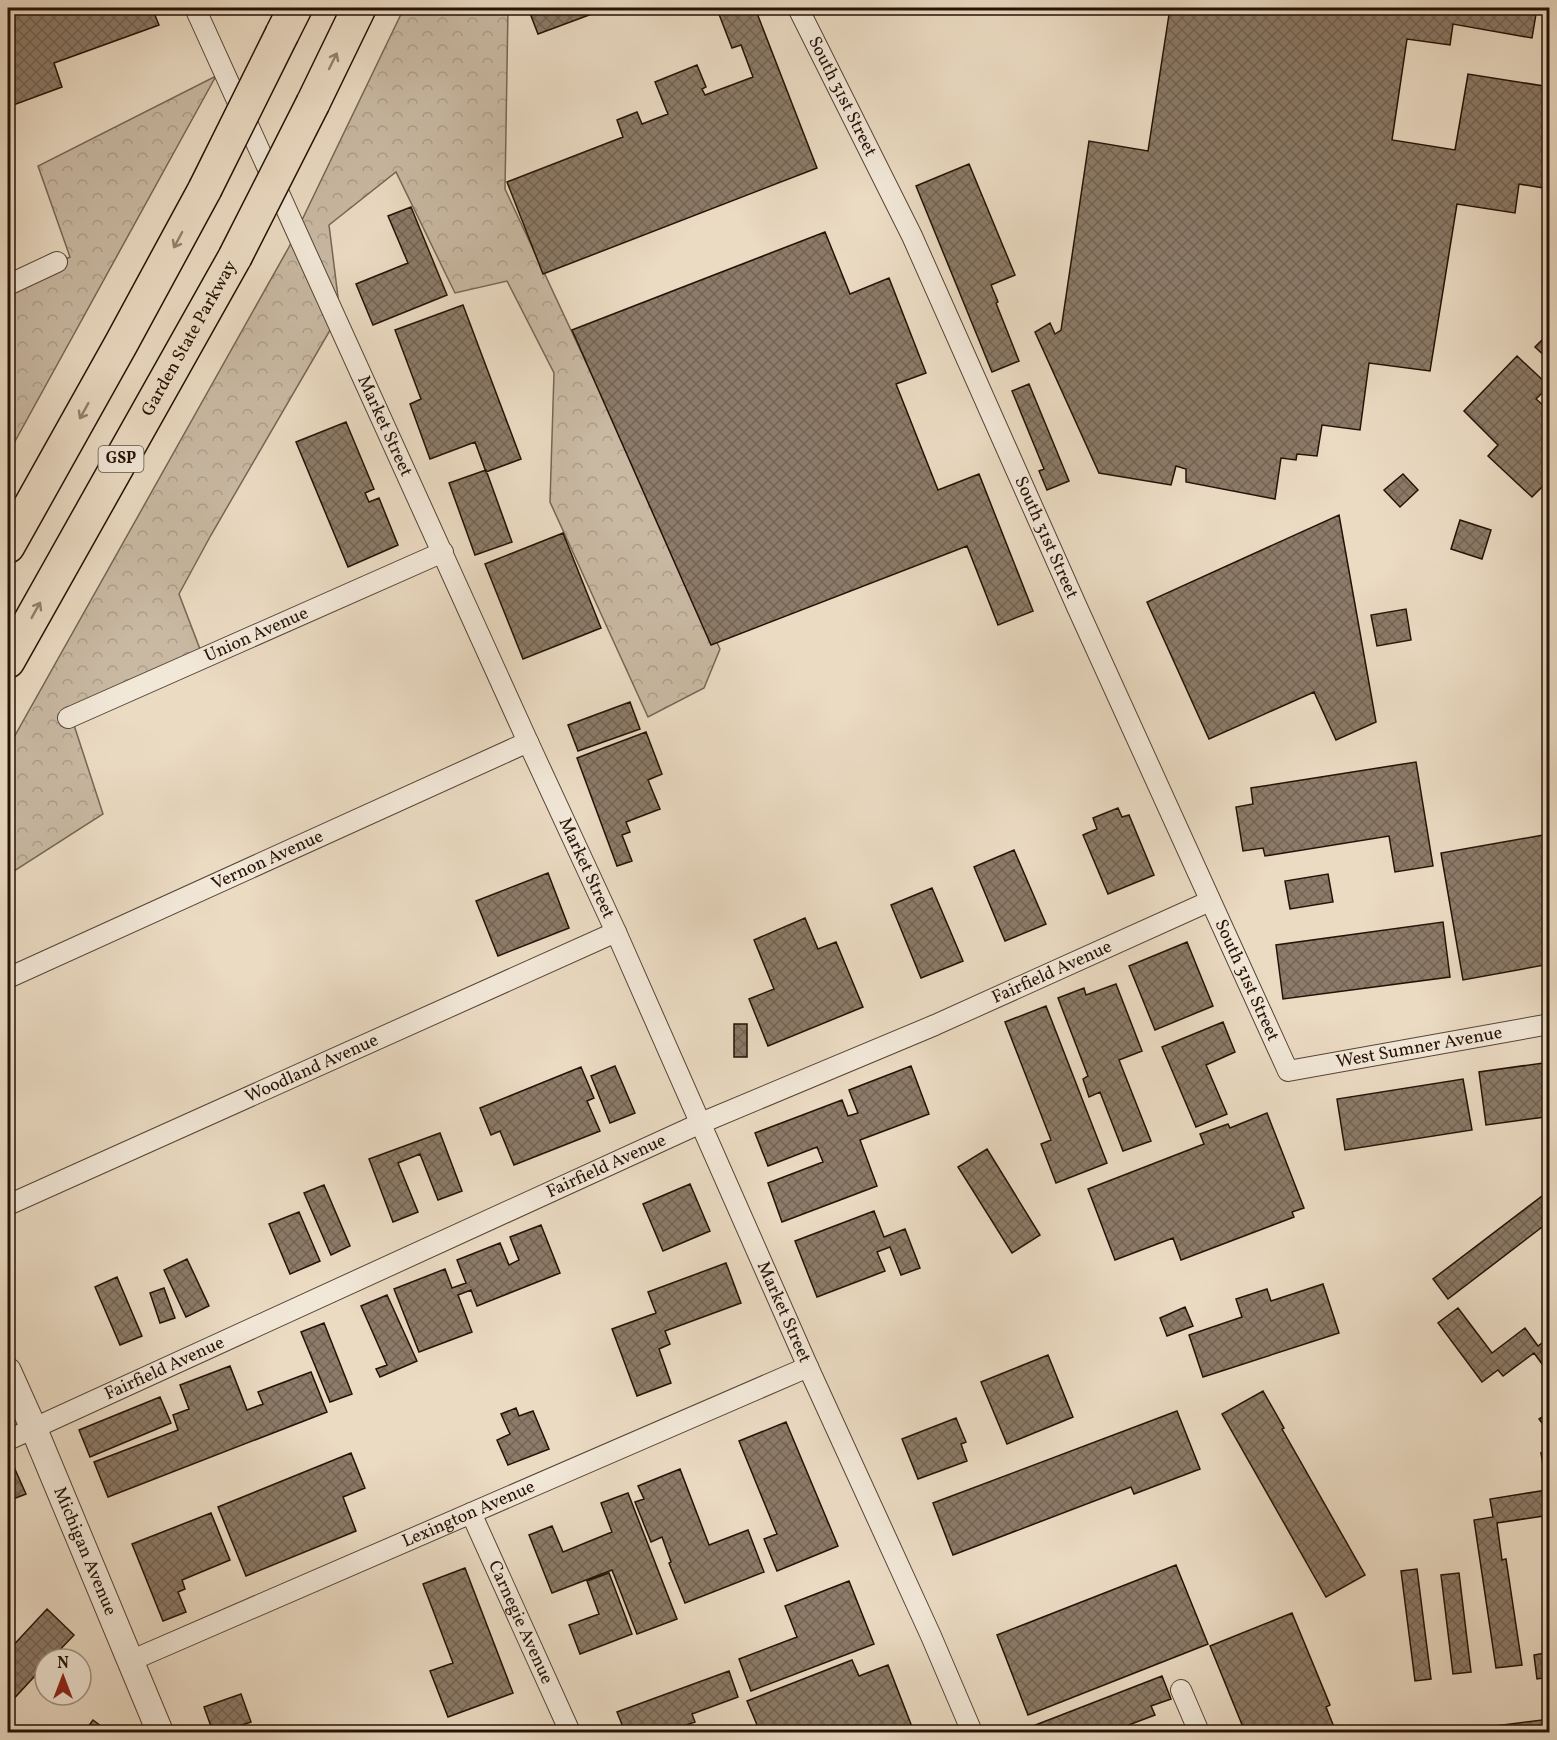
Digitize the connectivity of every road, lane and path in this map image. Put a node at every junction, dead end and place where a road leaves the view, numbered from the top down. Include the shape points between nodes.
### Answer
1 (195, 8) edge
2 (798, 8) edge
3 (356, 13) edge
4 (288, 21) edge
5 (57, 262) dead end
6 (8, 285) edge
7 (8, 546) edge
8 (443, 552) junction
9 (8, 661) edge
10 (68, 718) dead end
11 (528, 742) junction
12 (1210, 901) junction
13 (616, 932) junction
14 (8, 978) edge
15 (1550, 1024) edge
16 (1288, 1071) joint
17 (701, 1123) junction
18 (8, 1205) edge
19 (808, 1367) junction
20 (8, 1371) edge
21 (34, 1429) junction
22 (8, 1440) edge
23 (471, 1513) junction
24 (130, 1661) junction
25 (1181, 1690) dead end
26 (159, 1732) edge
27 (570, 1732) edge
28 (972, 1732) edge
29 (1199, 1732) edge

1 - 8 street, Market Street
2 - 12 street, South 31st Street via 912,236
9 -> 3 highway, Garden State Parkway / GSP, bridge via 235,256
4 -> 7 highway, bridge via 205,189
5 - 6 street
8 - 10 street, Union Avenue
8 - 11 street, Market Street
11 - 13 street, Market Street
11 - 14 street, Vernon Avenue
12 - 16 street, South 31st Street
12 - 17 street, Fairfield Avenue via 927,1028
13 - 17 street, Market Street
13 - 18 street, Woodland Avenue
15 - 16 street, West Sumner Avenue
17 - 19 street, Market Street
17 - 21 street, Fairfield Avenue
19 - 23 street, Lexington Avenue
19 - 28 street, Market Street
20 - 21 street, Michigan Avenue
21 - 22 street, Fairfield Avenue
21 - 24 street, Michigan Avenue
23 - 24 street, Lexington Avenue
23 - 27 street, Carnegie Avenue
24 - 26 street, Michigan Avenue
25 - 29 street

